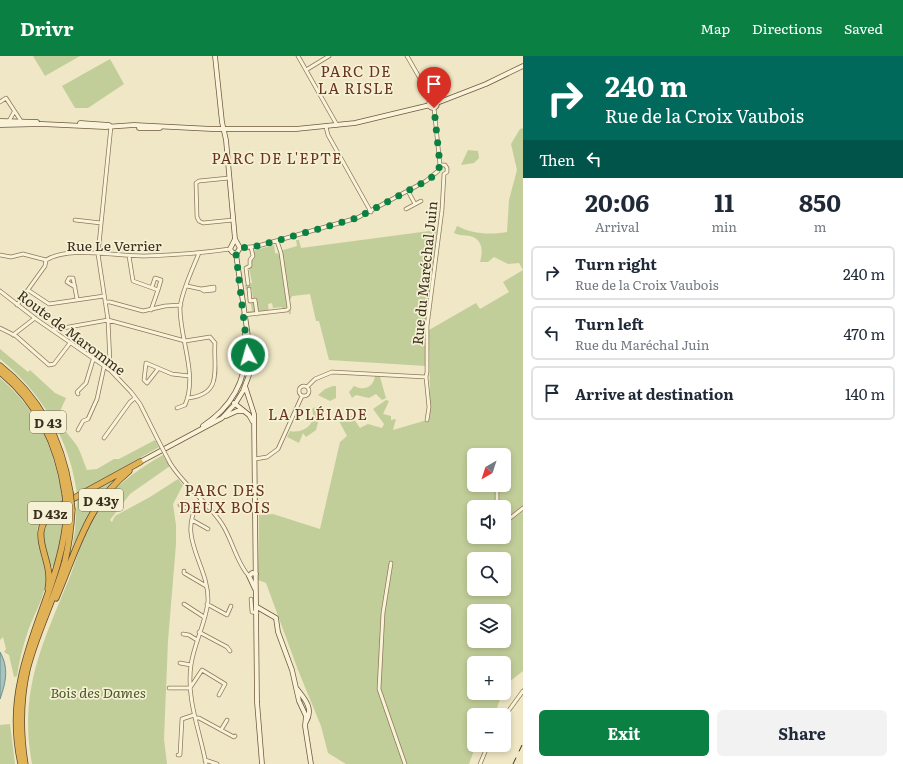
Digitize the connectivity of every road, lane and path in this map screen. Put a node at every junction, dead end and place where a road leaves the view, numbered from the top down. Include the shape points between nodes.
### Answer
1 (215, 56) edge
2 (298, 56) edge
3 (329, 56) edge
4 (407, 56) edge
5 (523, 66) edge
6 (306, 70) junction
7 (0, 102) edge
8 (433, 103) junction
9 (434, 108) joint
10 (14, 112) junction
11 (0, 120) edge
12 (9, 121) junction
13 (21, 121) junction
14 (0, 125) edge
15 (337, 125) junction
16 (111, 126) junction
17 (326, 127) junction
18 (224, 129) junction
19 (440, 165) junction
20 (438, 171) junction
21 (444, 174) junction
22 (229, 178) junction
23 (408, 191) junction
24 (421, 201) dead end
25 (415, 204) junction
26 (406, 209) dead end
27 (371, 212) junction
28 (75, 220) dead end
29 (233, 220) junction
30 (101, 223) junction
31 (276, 240) junction
32 (237, 246) junction
33 (251, 247) junction
34 (230, 249) junction
35 (199, 253) junction
36 (98, 254) junction
37 (236, 254) junction
38 (0, 255) edge
39 (129, 256) junction
40 (46, 260) junction
41 (248, 284) dead end
42 (187, 286) junction
43 (75, 287) dead end
44 (152, 287) junction
45 (201, 289) dead end
46 (249, 289) dead end
47 (28, 290) junction
48 (158, 290) junction
49 (0, 291) edge
50 (104, 296) junction
51 (77, 300) junction
52 (105, 302) junction
53 (17, 305) junction
54 (180, 305) junction
55 (151, 310) junction
56 (257, 314) junction
57 (245, 315) junction
58 (35, 318) junction
59 (108, 320) junction
60 (0, 328) edge
61 (52, 330) junction
62 (13, 335) junction
63 (185, 341) junction
64 (70, 343) junction
65 (93, 360) junction
66 (0, 366) edge
67 (106, 368) junction
68 (158, 369) junction
69 (0, 372) edge
70 (189, 376) junction
71 (426, 377) junction
72 (245, 386) junction
73 (307, 387) junction
74 (78, 394) dead end
75 (234, 394) junction
76 (302, 396) junction
77 (135, 398) junction
78 (188, 398) junction
79 (240, 398) junction
80 (231, 400) junction
81 (235, 404) junction
82 (252, 405) junction
83 (177, 408) dead end
84 (246, 411) junction
85 (222, 418) junction
86 (427, 420) dead end
87 (254, 425) junction
88 (78, 430) dead end
89 (104, 438) dead end
90 (181, 440) junction
91 (255, 459) junction
92 (140, 462) junction
93 (68, 493) junction
94 (201, 499) junction
95 (180, 505) dead end
96 (523, 508) edge
97 (193, 511) junction
98 (511, 517) edge
99 (192, 520) junction
100 (208, 529) dead end
101 (390, 563) dead end
102 (184, 571) dead end
103 (253, 576) junction
104 (206, 586) junction
105 (251, 599) dead end
106 (184, 604) dead end
107 (207, 604) junction
108 (231, 606) dead end
109 (257, 606) junction
110 (257, 613) junction
111 (44, 614) junction
112 (204, 617) junction
113 (199, 632) junction
114 (183, 634) dead end
115 (197, 640) junction
116 (230, 650) dead end
117 (180, 663) dead end
118 (191, 665) junction
119 (169, 688) dead end
120 (190, 688) junction
121 (297, 689) junction
122 (523, 691) edge
123 (219, 695) dead end
124 (303, 696) junction
125 (298, 700) junction
126 (511, 708) edge
127 (194, 717) junction
128 (227, 720) dead end
129 (305, 724) junction
130 (221, 730) junction
131 (236, 736) dead end
132 (485, 752) edge
133 (178, 755) dead end
134 (205, 760) junction
135 (20, 764) edge
136 (25, 764) edge
137 (206, 764) edge
138 (217, 764) edge
139 (262, 764) edge
140 (311, 764) edge
141 (404, 764) edge
142 (480, 764) edge

1 - 18 street
2 - 6 street
3 - 6 street
4 - 8 street
5 - 8 street via 486,84
6 - 15 street
7 - 10 street via 6,98
8 - 9 street
8 - 15 street via 387,117
9 - 19 street
10 - 12 street
10 - 13 street
11 - 12 street
12 - 13 street
13 - 16 street
14 - 16 street
15 - 17 street
16 - 18 street
16 - 30 street
17 - 18 street
17 - 27 street
18 - 22 street
19 - 20 street
19 - 21 street via 447,168
20 - 21 street
20 - 23 street via 430,179
21 - 71 street, Rue du Maréchal Juin via 442,210 427,326
22 - 29 street
22 - 29 street via 196,183 197,217 203,223
23 - 25 street
23 - 27 street
24 - 25 street
25 - 26 street
27 - 31 street
28 - 30 street
29 - 32 street
30 - 36 street
31 - 33 street
31 - 56 street via 281,253 288,308
32 - 33 street
32 - 34 street
32 - 37 street
33 - 41 street via 253,256 250,266 246,268
34 - 35 street, Rue Le Verrier
34 - 37 street
35 - 39 street, Rue Le Verrier
35 - 42 street
36 - 39 street, Rue Le Verrier
36 - 40 street, Rue Le Verrier via 70,254
36 - 50 street
37 - 57 street
38 - 40 street, Rue Le Verrier via 11,257 23,254
39 - 44 street via 133,281
40 - 47 street via 45,266
42 - 45 street
42 - 54 street
43 - 51 street
44 - 48 street
44 - 48 street via 155,278 161,280
46 - 56 street via 250,301 255,300
47 - 51 street via 48,303
47 - 53 street
48 - 55 street
49 - 53 street, Route de Maromme
50 - 51 street
50 - 52 street
52 - 55 street via 143,311
52 - 59 street
53 - 58 street, Route de Maromme
54 - 55 street
54 - 63 street
56 - 57 street
57 - 72 street, D 43y via 250,353 250,369
57 - 75 street via 248,355 243,376
58 - 61 street, Route de Maromme
58 - 62 street
59 - 61 street
59 - 63 street
59 - 67 street via 110,363
60 - 62 street
61 - 64 street, Route de Maromme
62 - 64 street via 49,365 54,364
63 - 70 street
63 - 78 street via 210,337 215,343 216,377 203,395
64 - 65 street, Route de Maromme
65 - 67 street, Route de Maromme
65 - 74 street via 86,383 76,392
66 - 93 highway, D 43 via 23,387 48,422 62,456
67 - 77 street, Route de Maromme
67 - 88 street via 92,412
68 - 68 street via 146,363 144,380 147,383
68 - 70 street via 178,376
69 - 93 highway, D 43 via 22,394 46,428
70 - 78 street
71 - 73 street via 332,372 315,379
71 - 86 street, Rue du Maréchal Juin via 429,410
72 - 79 street, D 43y
72 - 82 street
73 - 76 street via 309,394
73 - 76 street via 300,389
75 - 79 street
75 - 80 street
76 - 91 street via 278,449 267,457
77 - 89 street
77 - 94 street, Route de Maromme, bridge via 170,463
78 - 83 street via 185,405
79 - 81 street, D 43y
79 - 82 street
80 - 81 street
80 - 90 street via 208,422
81 - 84 street
81 - 85 street, D 43y
82 - 87 street
84 - 85 street via 237,411
84 - 87 street
85 - 90 street, D 43y
87 - 91 street
90 - 92 street, D 43y
91 - 103 street via 256,568
92 - 111 highway, D 43y via 114,485 94,510 51,608
92 - 111 highway, D 43z via 46,516 40,532 49,583
93 - 111 highway, D 43, bridge via 69,510 63,546
94 - 97 street
94 - 103 street, Route de Maromme via 222,524 246,571
95 - 97 street
96 - 98 street
97 - 99 street
99 - 100 street
99 - 104 street via 192,544
101 - 141 street via 382,613 379,689
102 - 104 street
103 - 109 street
104 - 107 street
105 - 110 street via 252,612
106 - 112 street
107 - 108 street via 227,615
107 - 112 street
109 - 110 street
109 - 121 street via 276,618 278,632
110 - 139 street via 257,702
111 - 135 highway, D 43 via 21,679 17,717
111 - 136 highway, D 43 via 23,694
112 - 113 street
113 - 115 street
113 - 116 street
114 - 115 street
115 - 118 street
117 - 118 street
118 - 120 street
119 - 120 street
120 - 123 street via 202,670 225,684
120 - 127 street
121 - 124 street
121 - 125 street
122 - 126 street
124 - 125 street
124 - 129 street via 310,713
125 - 129 street via 306,716
127 - 130 street
127 - 133 street via 180,718
127 - 134 street
128 - 130 street
129 - 140 street
130 - 131 street
132 - 142 street
134 - 137 street
134 - 138 street

